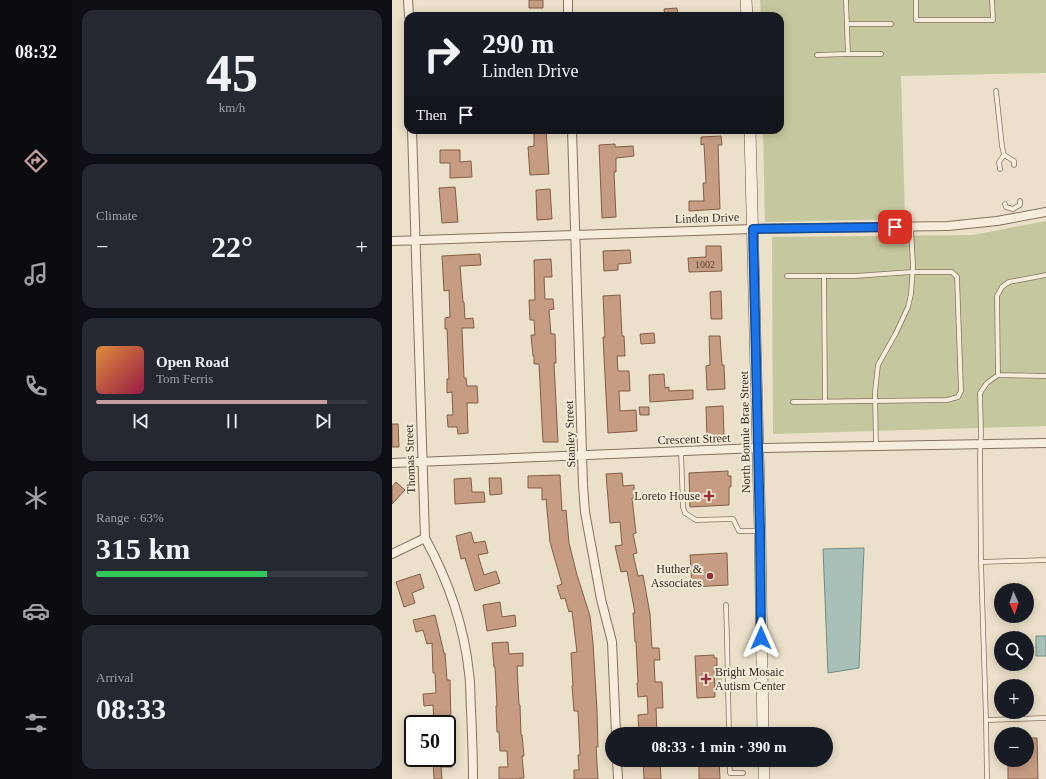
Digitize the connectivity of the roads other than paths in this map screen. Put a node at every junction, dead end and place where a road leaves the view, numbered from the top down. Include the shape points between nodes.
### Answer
1 (408, 0) edge
2 (568, 0) edge
3 (746, 0) edge
4 (846, 0) edge
5 (916, 0) edge
6 (992, 0) edge
7 (409, 12) edge
8 (568, 12) edge
9 (747, 12) edge
10 (847, 24) junction
11 (891, 24) dead end
12 (848, 54) junction
13 (881, 54) dead end
14 (817, 55) dead end
15 (996, 91) dead end
16 (412, 134) edge
17 (572, 134) edge
18 (750, 134) edge
19 (1004, 155) junction
20 (1014, 165) dead end
21 (1000, 169) dead end
22 (1020, 202) dead end
23 (1005, 204) dead end
24 (1013, 209) junction
25 (1046, 212) edge
26 (1015, 218) junction
27 (911, 227) junction
28 (753, 229) junction
29 (575, 235) junction
30 (416, 240) junction
31 (392, 241) edge
32 (912, 272) junction
33 (1046, 275) edge
34 (787, 276) dead end
35 (824, 276) junction
36 (998, 375) junction
37 (1046, 376) edge
38 (875, 401) junction
39 (792, 402) dead end
40 (825, 402) junction
41 (1046, 443) edge
42 (981, 445) junction
43 (876, 446) junction
44 (758, 448) junction
45 (681, 451) junction
46 (583, 455) junction
47 (422, 462) junction
48 (392, 463) edge
49 (760, 531) junction
50 (425, 538) junction
51 (392, 554) edge
52 (1046, 560) edge
53 (981, 562) junction
54 (726, 605) dead end
55 (1046, 718) edge
56 (986, 720) junction
57 (616, 727) edge
58 (729, 727) edge
59 (763, 727) edge
60 (617, 767) edge
61 (730, 767) edge
62 (764, 767) edge
63 (730, 773) junction
64 (743, 773) dead end
65 (474, 779) edge
66 (618, 779) edge
67 (730, 779) edge
68 (764, 779) edge
69 (987, 779) edge

1 - 7 street
2 - 8 street
3 - 9 main road
4 - 10 lane
5 - 6 lane via 916,20 992,20
10 - 11 lane
10 - 12 lane
12 - 13 lane
12 - 14 lane
15 - 19 lane
16 - 30 street, Thomas Street
17 - 29 street, Stanley Street
18 - 28 main road, North Bonnie Brae Street
19 - 20 lane via 1014,161
19 - 21 lane via 999,162
22 - 24 lane via 1020,205
23 - 24 lane via 1006,207
24 - 26 lane
25 - 26 street, Linden Drive
26 - 27 street, Linden Drive via 948,226
27 - 28 street, Linden Drive
27 - 32 lane
28 - 29 street, Linden Drive
28 - 44 main road, North Bonnie Brae Street
29 - 30 street, Linden Drive
29 - 46 street, Stanley Street
30 - 31 street, Linden Drive
30 - 47 street, Thomas Street
32 - 35 lane
32 - 38 lane via 908,307 878,365
32 - 38 lane via 952,272 957,277 961,391 958,397 948,400
33 - 36 lane via 1009,282 1002,287 997,296
34 - 35 lane
35 - 40 lane
36 - 37 lane
36 - 42 lane via 987,383 980,393
38 - 40 lane
38 - 43 lane
39 - 40 lane
41 - 42 street, Crescent Street
42 - 43 street, Crescent Street
42 - 53 lane
43 - 44 street, Crescent Street
44 - 45 street, Crescent Street
44 - 49 main road, North Bonnie Brae Street
45 - 46 street, Crescent Street
45 - 49 lane via 685,513 696,520 733,519 739,531
46 - 47 street, Crescent Street
46 - 57 street, Stanley Street via 585,512 612,642
47 - 48 street, Crescent Street
47 - 50 street, Thomas Street
49 - 59 main road, North Bonnie Brae Street
50 - 51 street
50 - 65 street, Thomas Street via 453,602 465,648 470,675
52 - 53 lane
53 - 56 lane
54 - 58 lane
55 - 56 lane
56 - 69 lane
60 - 66 street
61 - 63 lane
62 - 68 main road
63 - 64 lane
63 - 67 lane

